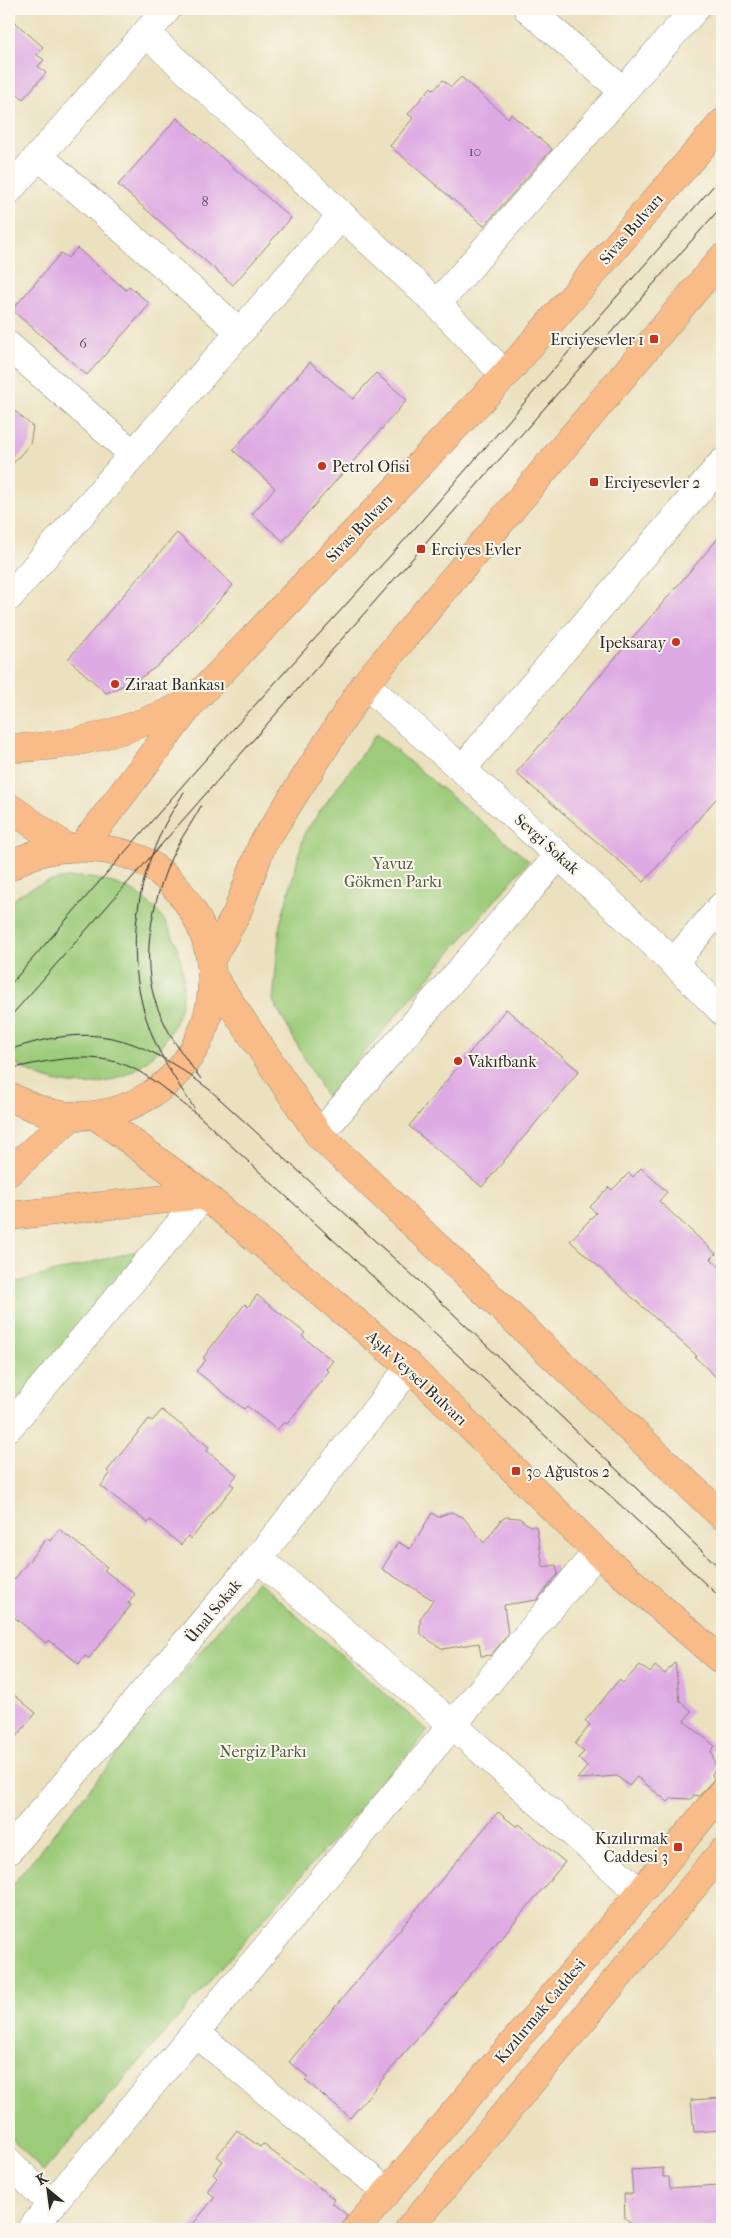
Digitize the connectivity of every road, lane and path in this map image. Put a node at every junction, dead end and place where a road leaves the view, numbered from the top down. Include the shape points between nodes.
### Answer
1 (167, 9) edge
2 (528, 9) edge
3 (695, 9) edge
4 (146, 33) junction
5 (623, 91) junction
6 (722, 123) edge
7 (39, 156) junction
8 (9, 190) edge
9 (342, 215) junction
10 (722, 258) edge
11 (437, 304) junction
12 (240, 332) junction
13 (9, 346) edge
14 (505, 375) junction
15 (133, 454) junction
16 (722, 463) edge
17 (9, 597) edge
18 (365, 684) junction
19 (194, 700) junction
20 (9, 748) edge
21 (462, 769) junction
22 (9, 807) edge
23 (74, 848) junction
24 (559, 854) junction
25 (9, 867) edge
26 (722, 906) edge
27 (674, 962) junction
28 (212, 968) junction
29 (722, 1011) edge
30 (9, 1096) edge
31 (84, 1115) junction
32 (320, 1135) junction
33 (9, 1172) edge
34 (204, 1195) junction
35 (9, 1216) edge
36 (410, 1367) junction
37 (9, 1427) edge
38 (722, 1516) edge
39 (597, 1552) junction
40 (258, 1558) junction
41 (722, 1661) edge
42 (453, 1725) junction
43 (722, 1792) edge
44 (9, 1850) edge
45 (722, 1852) edge
46 (640, 1893) junction
47 (196, 2033) junction
48 (9, 2162) edge
49 (387, 2192) junction
50 (52, 2205) junction
51 (31, 2229) edge
52 (356, 2229) edge
53 (409, 2229) edge

1 - 4 street
2 - 5 street
3 - 5 street
4 - 7 street
4 - 9 street
5 - 11 street
6 - 14 main road, Sivas Bulvarı
7 - 8 street
7 - 12 street
9 - 11 street
9 - 12 street
10 - 18 main road
11 - 14 street
12 - 15 street
13 - 15 street
14 - 19 main road, Sivas Bulvarı
15 - 17 street
16 - 21 street
18 - 21 street, Sevgi Sokak
18 - 28 main road via 262,845
19 - 20 main road via 126,730 90,740
19 - 23 main road, Sivas Bulvarı
21 - 24 street, Sevgi Sokak
22 - 23 main road
23 - 25 main road via 38,853
23 - 28 main road via 124,853 142,859 160,871 194,911 204,932
24 - 27 street, Sevgi Sokak
24 - 32 street
26 - 27 street
27 - 29 street, Sevgi Sokak
28 - 31 main road via 212,1002 206,1026 187,1060 168,1081 142,1100 120,1109
28 - 32 main road
30 - 31 main road via 49,1113
31 - 33 main road
31 - 34 main road, Aşık Veysel Bulvarı
32 - 38 main road
34 - 35 main road
34 - 36 main road, Aşık Veysel Bulvarı
34 - 37 street
36 - 39 main road, Aşık Veysel Bulvarı
36 - 40 street, Ünal Sokak
39 - 41 main road, Aşık Veysel Bulvarı
39 - 42 street
40 - 42 street
40 - 44 street, Ünal Sokak
42 - 46 street
42 - 47 street
43 - 46 main road, Kızılırmak Caddesi
45 - 53 main road
46 - 49 main road, Kızılırmak Caddesi
47 - 49 street
47 - 50 street
48 - 50 street
49 - 52 main road, Kızılırmak Caddesi
50 - 51 street

